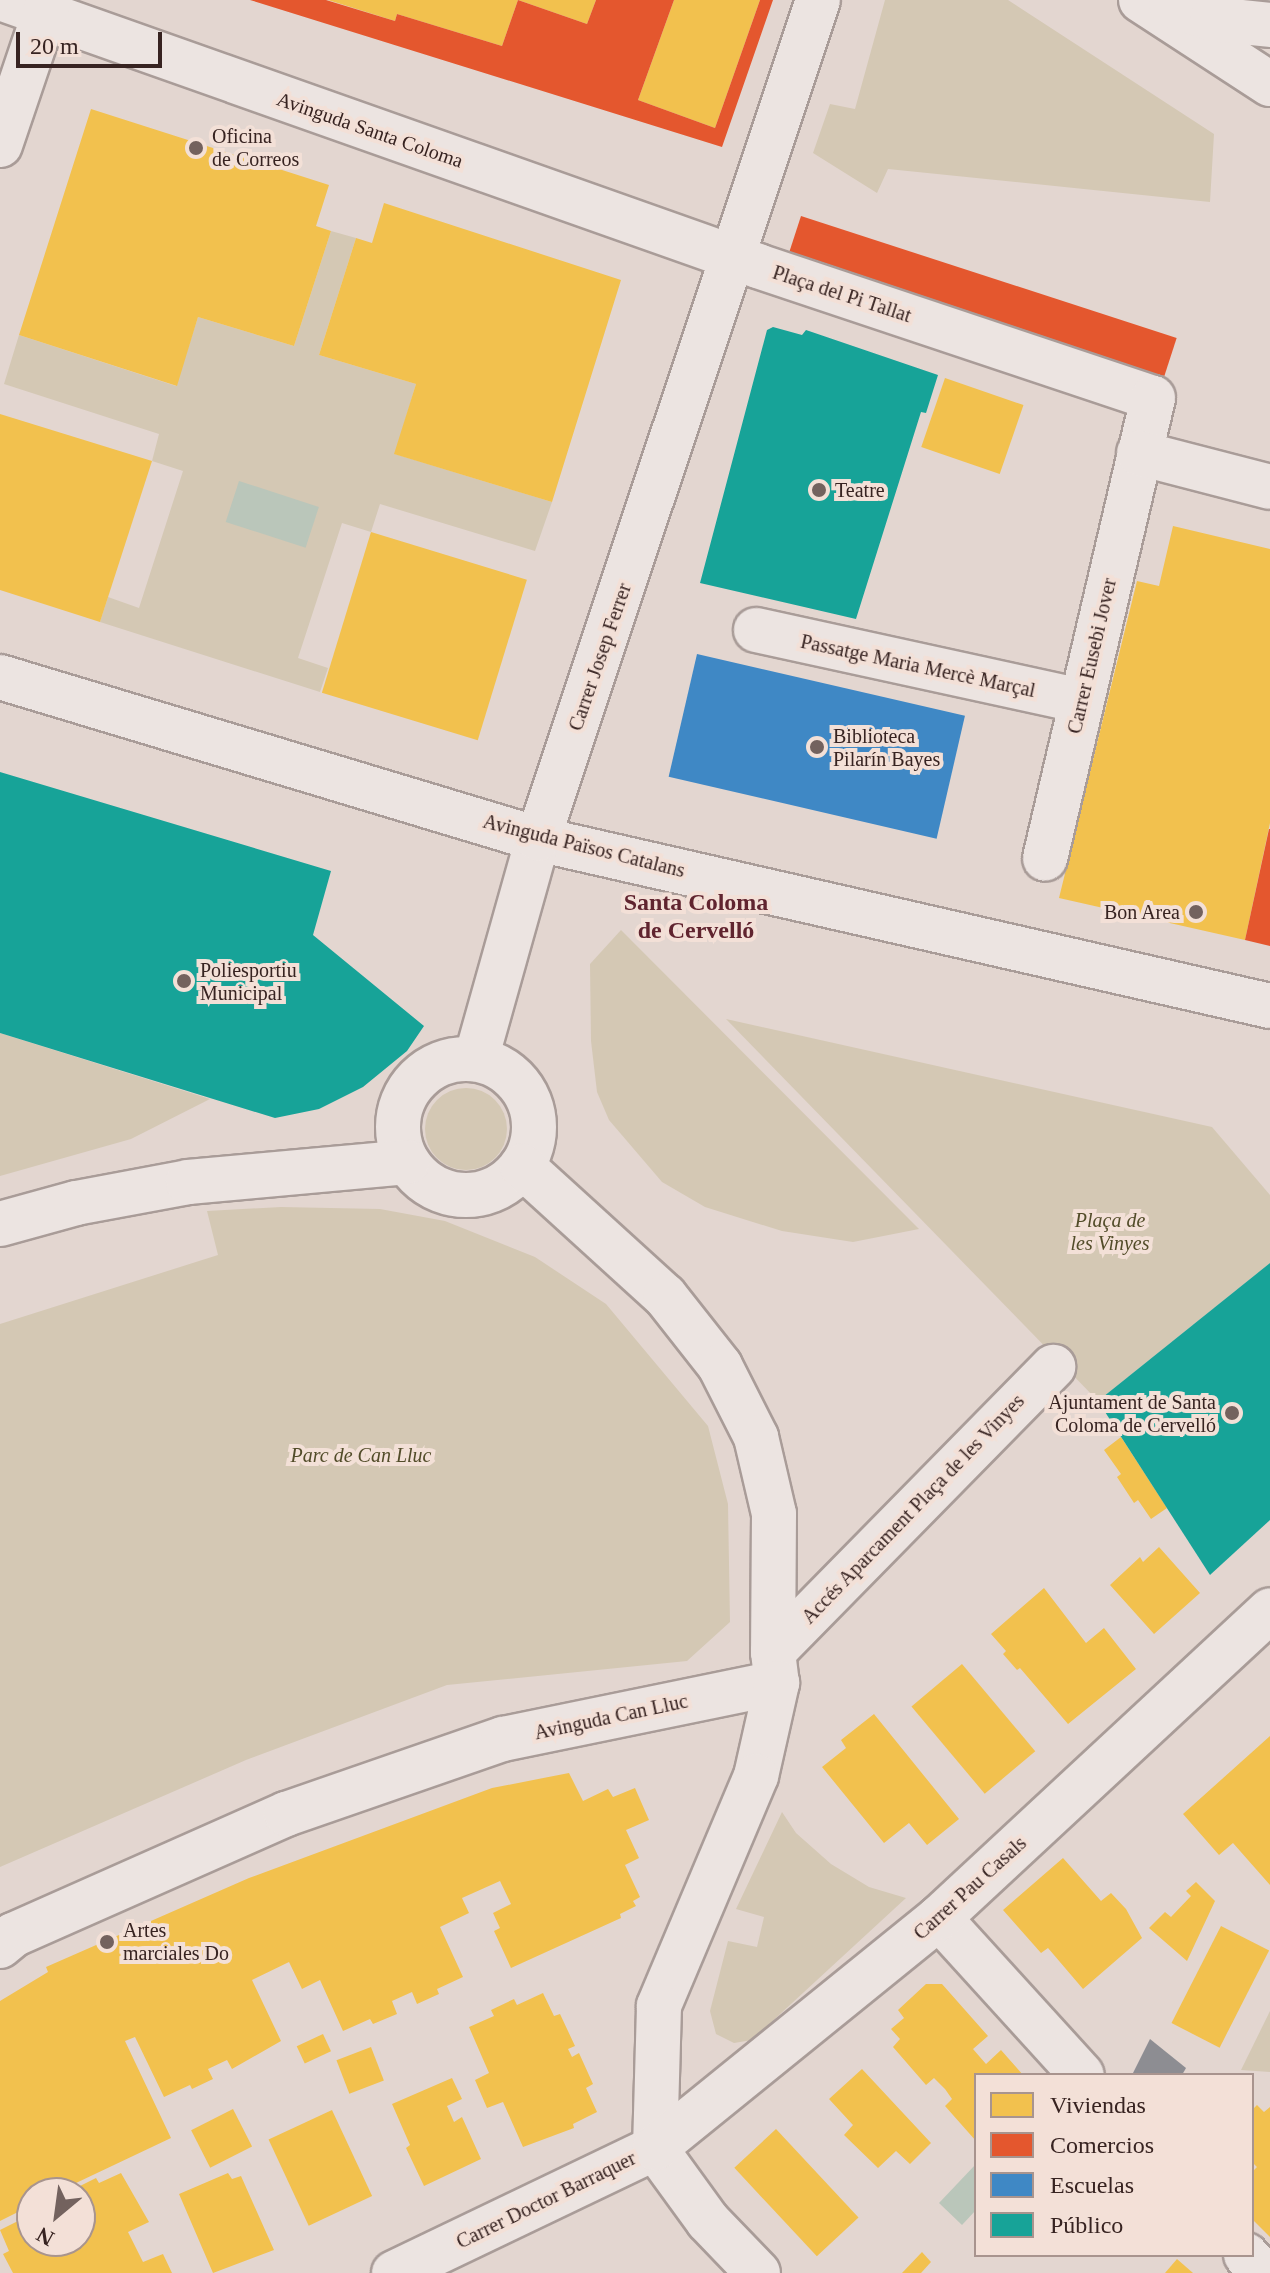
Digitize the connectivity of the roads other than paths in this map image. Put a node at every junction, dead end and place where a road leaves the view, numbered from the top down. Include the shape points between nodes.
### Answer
1 (818, 0) edge
2 (1141, 0) edge
3 (1158, 0) edge
4 (32, 5) edge
5 (1270, 25) edge
6 (1270, 84) edge
7 (0, 145) edge
8 (734, 258) junction
9 (1139, 453) junction
10 (1270, 487) edge
11 (756, 630) dead end
12 (0, 677) edge
13 (1081, 701) junction
14 (538, 839) junction
15 (1045, 858) dead end
16 (1270, 1006) edge
17 (476, 1059) junction
18 (407, 1162) junction
19 (522, 1166) junction
20 (0, 1224) edge
21 (1053, 1367) dead end
22 (1270, 1610) edge
23 (775, 1667) junction
24 (939, 1918) junction
25 (0, 1946) edge
26 (1080, 2073) edge
27 (655, 2148) junction
28 (1248, 2257) edge
29 (394, 2273) edge
30 (758, 2273) edge
31 (1262, 2273) edge

1 - 8 street
2 - 6 street
3 - 5 street via 1212,19
4 - 7 street
4 - 8 street, Avinguda Santa Coloma
8 - 9 street, Plaça del Pi Tallat via 1153,398
8 - 14 street, Carrer Josep Ferrer
9 - 10 street
9 - 13 street, Carrer Eusebi Jover
11 - 13 street, Passatge Maria Mercè Marçal
12 - 14 street, Avinguda Països Catalans
13 - 15 street, Carrer Eusebi Jover
14 - 16 street, Avinguda Països Catalans
14 - 17 street, Carrer Josep Ferrer
17 - 18 street via 433,1067 416,1080 398,1119 398,1141
17 - 19 street via 498,1067 529,1100 532,1146
18 - 19 street via 421,1179 463,1195 506,1182
18 - 20 street via 188,1182
19 - 23 street via 665,1296 720,1366 756,1437 774,1514
21 - 23 street, Accés Aparcament Plaça de les Vinyes
22 - 24 street, Carrer Pau Casals
23 - 25 street, Avinguda Can Lluc via 503,1739 286,1814 13,1935
23 - 27 street via 756,1776 659,2006
24 - 26 street
24 - 27 street, Carrer Pau Casals
27 - 29 street, Carrer Doctor Barraquer
27 - 30 street via 708,2221
28 - 31 street

